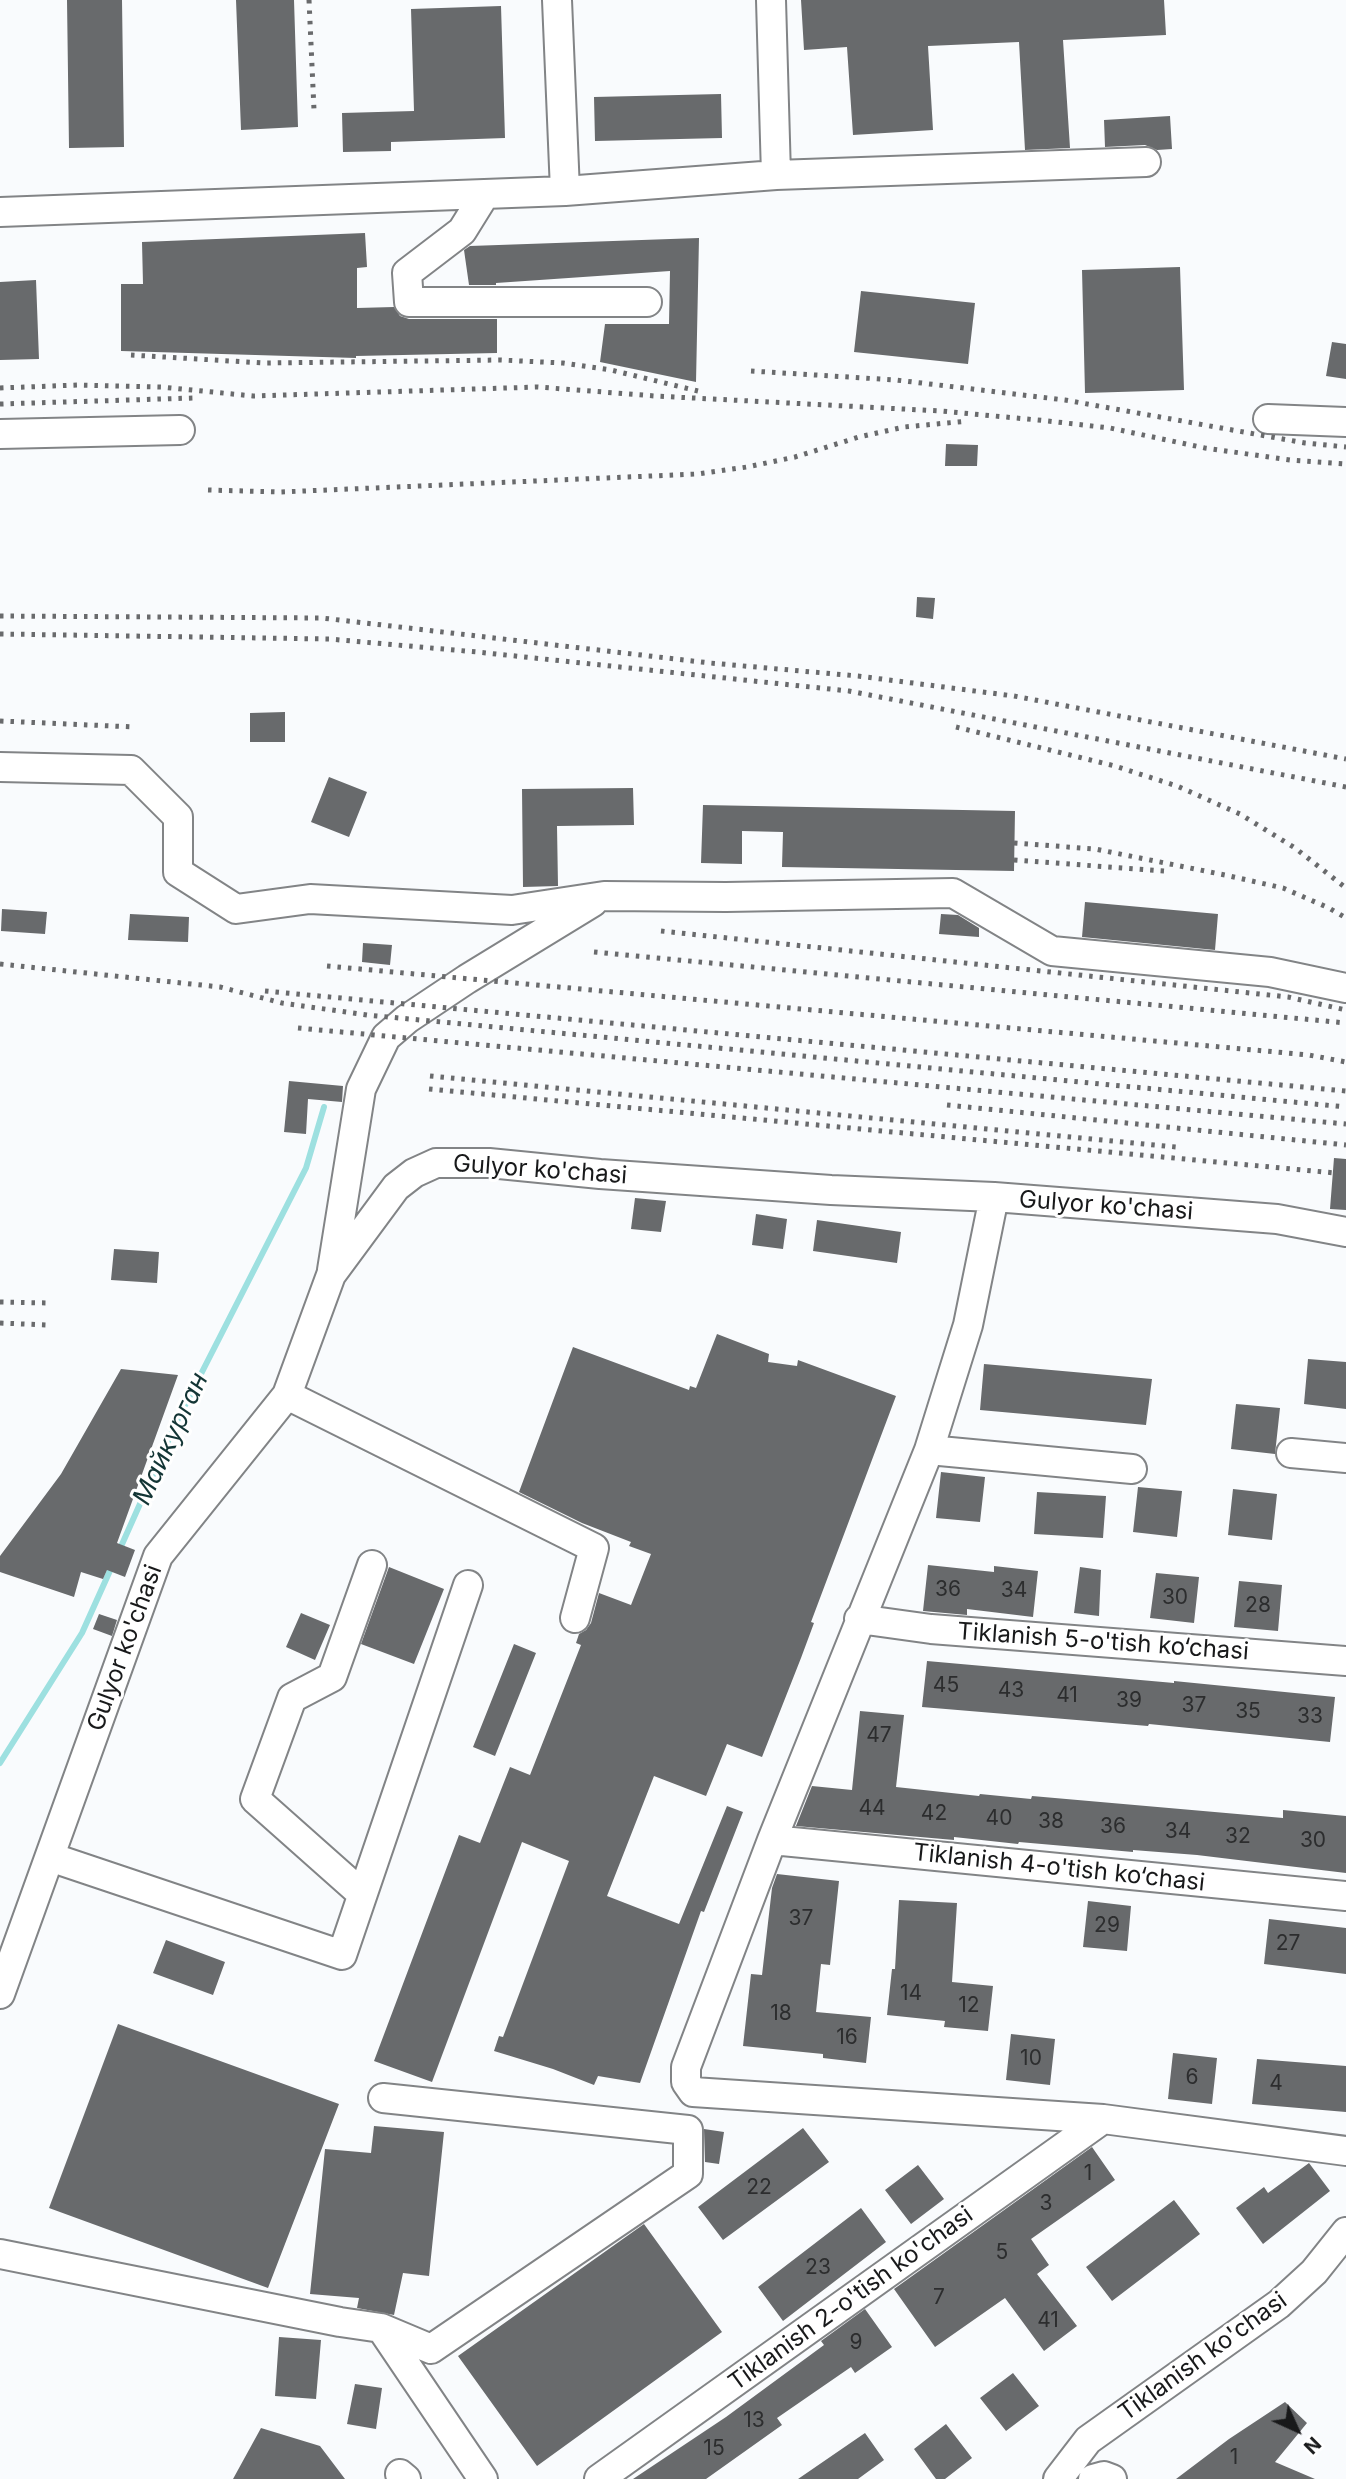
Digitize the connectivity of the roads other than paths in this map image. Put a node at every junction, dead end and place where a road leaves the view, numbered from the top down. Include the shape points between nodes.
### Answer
1 (557, 0) edge
2 (771, 0) edge
3 (1146, 162) dead end
4 (776, 175) junction
5 (565, 191) junction
6 (485, 194) junction
7 (0, 212) edge
8 (647, 302) dead end
9 (1268, 419) dead end
10 (1346, 422) edge
11 (180, 430) dead end
12 (0, 434) edge
13 (0, 767) edge
14 (604, 895) junction
15 (1346, 988) edge
16 (994, 1197) junction
17 (1346, 1232) edge
18 (331, 1275) junction
19 (287, 1395) junction
20 (929, 1450) junction
21 (1291, 1453) dead end
22 (1346, 1458) edge
23 (1132, 1469) dead end
24 (372, 1565) dead end
25 (468, 1585) dead end
26 (575, 1618) dead end
27 (859, 1619) junction
28 (1346, 1661) edge
29 (772, 1840) junction
30 (50, 1857) junction
31 (362, 1894) junction
32 (1346, 1896) edge
33 (0, 1994) edge
34 (383, 2098) dead end
35 (1103, 2119) junction
36 (1346, 2151) edge
37 (1346, 2232) edge
38 (0, 2254) edge
39 (381, 2328) junction
40 (484, 2479) edge
41 (599, 2479) edge
42 (1058, 2479) edge
43 (1093, 2479) edge
44 (1112, 2479) edge

1 - 5 street
2 - 4 street
3 - 4 street
4 - 5 street
5 - 6 street
6 - 7 street
6 - 8 street via 463,231 407,273 409,302
9 - 10 street
11 - 12 street
13 - 14 street via 131,770 178,817 178,872 236,909 310,899 512,910
14 - 15 street via 726,898 953,893 1052,951 1270,972
14 - 18 street via 467,979 386,1037 361,1089
16 - 17 street, Gulyor ko'chasi via 1277,1219
16 - 18 street, Gulyor ko'chasi via 436,1163 396,1186
16 - 20 street via 968,1325
18 - 19 street, Gulyor ko'chasi
19 - 26 street via 594,1548
19 - 30 street, Gulyor ko'chasi via 158,1556
20 - 23 street
20 - 27 street
21 - 22 street
24 - 31 street via 332,1677 292,1698 255,1799
25 - 31 street
27 - 28 street, Tiklanish 5-o'tish ko‘chasi via 931,1629
27 - 29 street
29 - 32 street, Tiklanish 4-o'tish ko‘chasi
29 - 35 street via 686,2067 686,2082 693,2092
30 - 31 street via 342,1955
30 - 33 street, Gulyor ko'chasi
34 - 39 street via 688,2130 688,2174 431,2349
35 - 36 street
35 - 41 street, Tiklanish 2-o'tish ko'chasi
37 - 42 street, Tiklanish ko'chasi via 1314,2272 1279,2304 1088,2440
38 - 39 street
39 - 40 street
43 - 44 street

